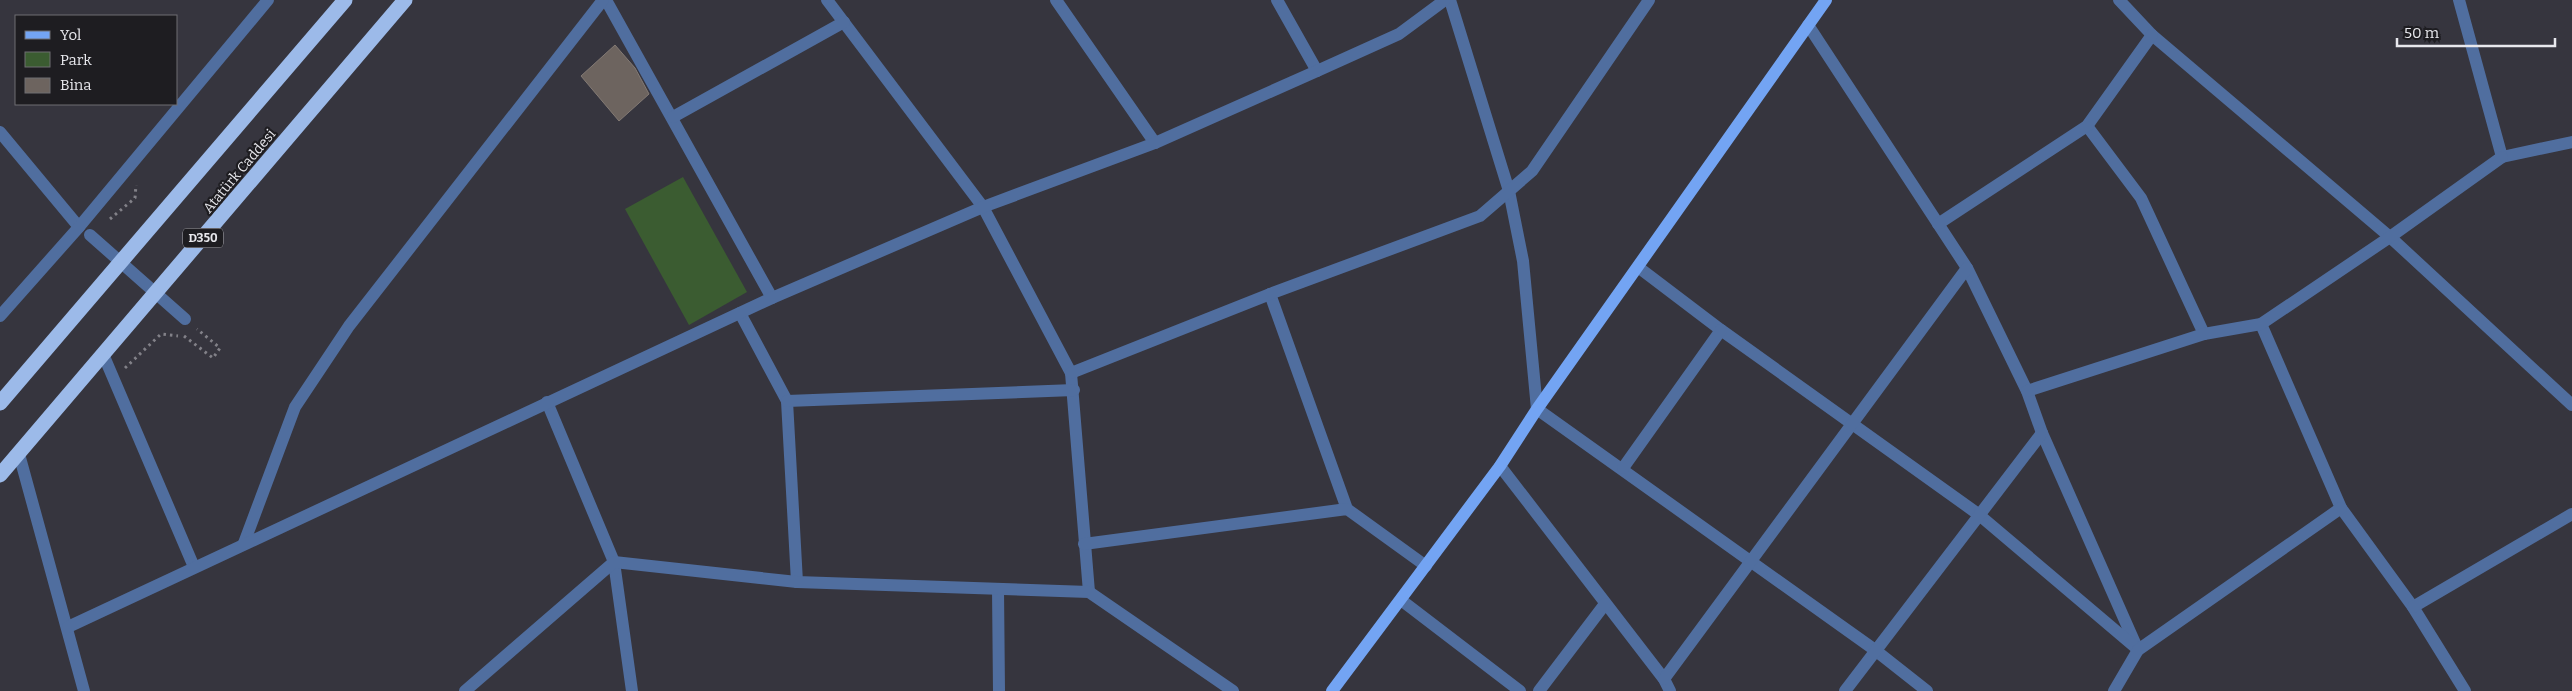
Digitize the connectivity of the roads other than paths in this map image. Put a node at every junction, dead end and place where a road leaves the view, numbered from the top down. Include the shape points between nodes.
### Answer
1 (268, 0) edge
2 (345, 0) edge
3 (405, 0) edge
4 (605, 0) edge
5 (827, 0) edge
6 (1277, 0) edge
7 (1445, 0) edge
8 (1450, 0) edge
9 (1649, 0) edge
10 (1826, 0) edge
11 (2119, 0) edge
12 (2459, 0) edge
13 (1060, 1) edge
14 (844, 22) junction
15 (1808, 26) junction
16 (2152, 35) junction
17 (1317, 72) junction
18 (673, 117) junction
19 (2087, 126) junction
20 (0, 132) edge
21 (2572, 142) edge
22 (1154, 144) junction
23 (2502, 158) junction
24 (1509, 192) junction
25 (983, 207) junction
26 (1938, 224) junction
27 (79, 227) junction
28 (90, 235) road end
29 (2390, 237) junction
30 (1638, 267) junction
31 (1966, 268) junction
32 (1270, 294) junction
33 (772, 298) junction
34 (740, 312) junction
35 (0, 316) edge
36 (185, 319) road end
37 (2261, 324) junction
38 (1720, 330) junction
39 (2204, 334) junction
40 (103, 354) junction
41 (1071, 373) junction
42 (1074, 390) junction
43 (2027, 391) junction
44 (786, 401) junction
45 (547, 402) junction
46 (0, 403) edge
47 (2572, 405) edge
48 (1537, 409) junction
49 (1852, 424) junction
50 (2042, 433) junction
51 (19, 454) junction
52 (1500, 466) junction
53 (1623, 468) junction
54 (0, 475) edge
55 (2341, 508) junction
56 (1347, 509) junction
57 (1978, 514) junction
58 (2572, 514) edge
59 (244, 543) junction
60 (1084, 544) junction
61 (614, 562) junction
62 (1749, 562) junction
63 (1426, 566) junction
64 (194, 567) junction
65 (796, 582) junction
66 (998, 589) junction
67 (1089, 592) junction
68 (1401, 600) junction
69 (1605, 604) junction
70 (2413, 606) junction
71 (68, 627) junction
72 (1875, 650) junction
73 (2138, 650) junction
74 (1667, 685) edge
75 (84, 691) edge
76 (465, 691) edge
77 (632, 691) edge
78 (999, 691) edge
79 (1234, 691) edge
80 (1332, 691) edge
81 (1520, 691) edge
82 (1539, 691) edge
83 (1845, 691) edge
84 (1927, 691) edge
85 (2114, 691) edge
86 (2465, 691) edge

1 - 27 street
2 - 46 highway
3 - 40 highway, Atatürk Caddesi / D350
4 - 18 street
4 - 59 street via 349,326 296,407
5 - 14 street
6 - 17 street
7 - 17 street via 1399,34
8 - 24 street
9 - 24 street via 1532,171
10 - 15 main road
11 - 16 street
12 - 23 street
13 - 22 street
14 - 18 street
14 - 25 street
15 - 26 street
15 - 30 main road
16 - 19 street
16 - 29 street
17 - 22 street
18 - 33 street
19 - 26 street
19 - 39 street via 2141,198
20 - 27 street
21 - 23 street
22 - 25 street
23 - 29 street
24 - 32 street via 1480,216
24 - 48 street via 1523,261
25 - 33 street
25 - 41 street
26 - 31 street
27 - 35 street
28 - 36 street
29 - 37 street
29 - 47 street
30 - 38 street
30 - 48 main road
31 - 43 street
31 - 49 street
32 - 41 street
32 - 56 street
33 - 34 street
34 - 44 street
34 - 45 street
37 - 39 street
37 - 55 street
38 - 49 street
38 - 53 street
39 - 43 street
40 - 51 highway, Atatürk Caddesi / D350
40 - 64 street
41 - 42 street
42 - 44 street
42 - 60 street
43 - 50 street
44 - 65 street
45 - 59 street
45 - 61 street
48 - 52 main road
48 - 53 street
49 - 57 street
49 - 62 street
50 - 57 street
50 - 73 street
51 - 54 highway, Atatürk Caddesi / D350
51 - 71 street
52 - 63 main road
52 - 69 street
53 - 62 street
55 - 70 street
55 - 73 street
56 - 60 street
56 - 63 street
57 - 72 street
57 - 73 street
58 - 70 street
59 - 64 street
60 - 67 street
61 - 65 street
61 - 76 street
61 - 77 street
62 - 72 street
62 - 74 street
63 - 68 main road
64 - 71 street
65 - 66 street
66 - 67 street
66 - 78 street
67 - 79 street
68 - 80 main road
68 - 81 street
69 - 74 street
69 - 82 street
70 - 86 street
71 - 75 street
72 - 83 street
72 - 84 street
73 - 85 street

